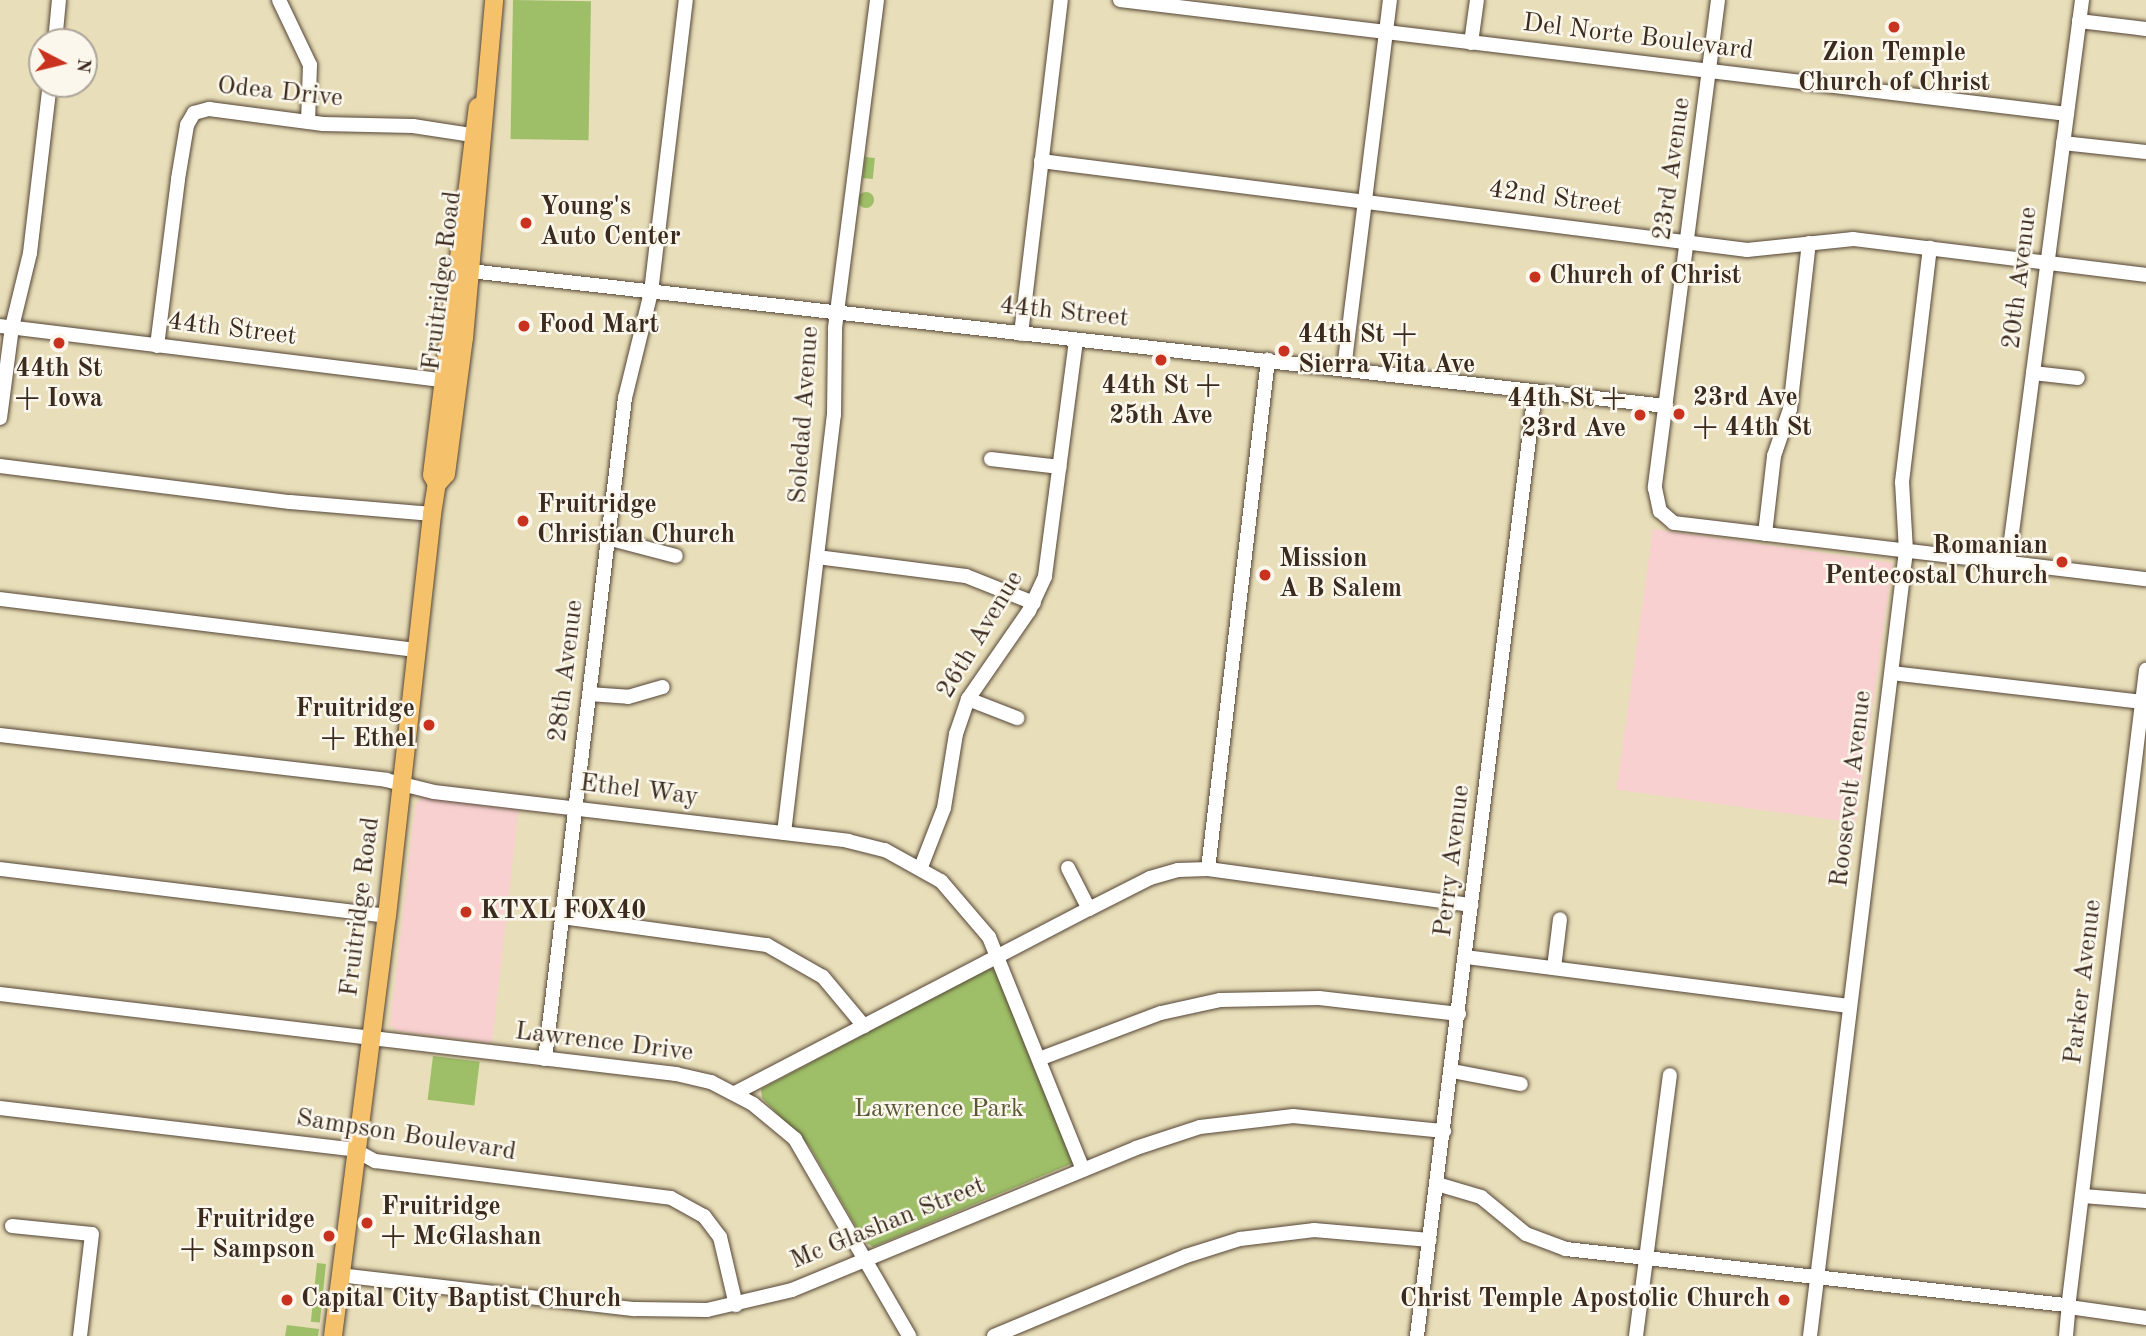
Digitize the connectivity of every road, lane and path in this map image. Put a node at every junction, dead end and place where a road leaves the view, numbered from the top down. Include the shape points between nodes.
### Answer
1 (60, 0) edge
2 (279, 0) edge
3 (494, 0) edge
4 (686, 0) edge
5 (877, 0) edge
6 (1061, 0) edge
7 (1120, 0) edge
8 (1390, 0) edge
9 (1477, 0) edge
10 (1718, 0) edge
11 (2082, 0) edge
12 (2079, 21) junction
13 (57, 28) edge
14 (2146, 29) edge
15 (1386, 33) junction
16 (1471, 43) junction
17 (1711, 72) junction
18 (485, 80) junction
19 (48, 98) edge
20 (2067, 114) junction
21 (307, 122) junction
22 (472, 135) junction
23 (2063, 143) junction
24 (2146, 152) edge
25 (1041, 161) junction
26 (1364, 199) junction
27 (1688, 242) junction
28 (1809, 243) junction
29 (1930, 248) junction
30 (2047, 262) junction
31 (463, 270) junction
32 (2146, 275) edge
33 (651, 292) junction
34 (838, 314) junction
35 (6, 326) edge
36 (1021, 334) junction
37 (1076, 340) junction
38 (157, 346) junction
39 (1268, 360) junction
40 (1344, 369) junction
41 (2033, 373) junction
42 (2078, 378) dead end
43 (450, 382) junction
44 (1535, 391) junction
45 (1666, 407) junction
46 (0, 418) edge
47 (991, 459) dead end
48 (0, 466) edge
49 (1060, 467) junction
50 (432, 514) junction
51 (1765, 534) junction
52 (607, 538) junction
53 (1906, 551) junction
54 (676, 556) dead end
55 (817, 557) junction
56 (2008, 563) junction
57 (2146, 579) edge
58 (0, 599) edge
59 (1034, 603) junction
60 (415, 650) junction
61 (2146, 670) edge
62 (1892, 673) junction
63 (663, 687) dead end
64 (589, 694) junction
65 (968, 699) junction
66 (2142, 702) junction
67 (1017, 718) dead end
68 (0, 734) edge
69 (403, 784) junction
70 (576, 807) junction
71 (784, 833) junction
72 (921, 867) junction
73 (1068, 868) dead end
74 (0, 869) edge
75 (1208, 869) junction
76 (1472, 905) junction
77 (1089, 909) junction
78 (387, 916) junction
79 (562, 918) junction
80 (1560, 919) dead end
81 (998, 956) junction
82 (1466, 957) junction
83 (1554, 968) junction
84 (0, 993) edge
85 (1850, 1006) junction
86 (1459, 1014) junction
87 (864, 1026) junction
88 (372, 1038) junction
89 (545, 1059) junction
90 (1039, 1059) junction
91 (1452, 1071) junction
92 (1670, 1075) dead end
93 (1521, 1084) dead end
94 (735, 1093) junction
95 (0, 1108) edge
96 (1444, 1131) junction
97 (355, 1150) junction
98 (1083, 1170) junction
99 (1437, 1184) junction
100 (2083, 1196) junction
101 (2146, 1201) edge
102 (12, 1226) dead end
103 (1430, 1240) junction
104 (1646, 1257) junction
105 (865, 1259) junction
106 (339, 1275) junction
107 (1817, 1276) junction
108 (736, 1305) junction
109 (2069, 1307) junction
110 (2146, 1318) edge
111 (80, 1336) edge
112 (332, 1336) edge
113 (909, 1336) edge
114 (994, 1336) edge
115 (1417, 1336) edge
116 (1636, 1336) edge
117 (1810, 1336) edge
118 (2066, 1336) edge

1 - 13 street
2 - 21 street via 310,65
3 - 18 main road, Fruitridge Road
4 - 33 street, 28th Avenue
5 - 34 street, Soledad Avenue
6 - 25 street
7 - 15 street, Del Norte Boulevard
8 - 15 street
9 - 16 street
10 - 17 street, 23rd Avenue
11 - 12 street, 20th Avenue
12 - 14 street
12 - 20 street, 20th Avenue
15 - 16 street, Del Norte Boulevard
15 - 26 street
16 - 17 street, Del Norte Boulevard
17 - 20 street, Del Norte Boulevard
17 - 27 street, 23rd Avenue
18 - 22 main road, Fruitridge Road
18 - 31 main road, Fruitridge Road via 485,138
19 - 35 street via 29,260
20 - 23 street, 20th Avenue
21 - 22 street, Odea Drive via 412,126
21 - 38 street, Odea Drive via 209,108 190,117
22 - 31 main road, Fruitridge Road
23 - 24 street
23 - 30 street, 20th Avenue
25 - 26 street, 42nd Street
25 - 36 street
26 - 27 street, 42nd Street
26 - 40 street
27 - 28 street, 42nd Street via 1758,251
27 - 45 street, 23rd Avenue
28 - 29 street, 42nd Street via 1853,239
28 - 51 street via 1790,409 1774,456
29 - 30 street, 42nd Street
29 - 53 street, Roosevelt Avenue via 1902,482
30 - 32 street, 42nd Street
30 - 41 street, 20th Avenue
31 - 33 street, 44th Street
31 - 43 main road, Fruitridge Road
33 - 34 street, 44th Street
33 - 52 street, 28th Avenue via 625,398
34 - 36 street, 44th Street
34 - 55 street, Soledad Avenue via 836,398
35 - 38 street, 44th Street
35 - 46 street
36 - 37 street, 44th Street
37 - 39 street, 44th Street
37 - 49 street, 26th Avenue
38 - 43 street, 44th Street
39 - 40 street, 44th Street
39 - 75 street
40 - 44 street, 44th Street
41 - 42 street
41 - 56 street, 20th Avenue
43 - 50 main road, Fruitridge Road via 446,474 437,484
44 - 45 street, 44th Street
44 - 76 street, Perry Avenue
45 - 51 street, 23rd Avenue via 1655,488 1660,511 1674,523
47 - 49 street
48 - 50 street via 290,502
49 - 59 street, 26th Avenue via 1048,564
50 - 60 main road, Fruitridge Road
51 - 53 street
52 - 54 street
52 - 64 street, 28th Avenue
53 - 56 street
53 - 62 street, Roosevelt Avenue
55 - 59 street via 966,576
55 - 71 street, Soledad Avenue
56 - 57 street
58 - 60 street
59 - 65 street, 26th Avenue
60 - 69 main road, Fruitridge Road
61 - 66 street, Parker Avenue
62 - 66 street
62 - 85 street, Roosevelt Avenue
63 - 64 street via 628,697
64 - 70 street, 28th Avenue
65 - 67 street
65 - 72 street, 26th Avenue via 956,734 944,808
66 - 100 street, Parker Avenue
68 - 69 street, Ethel Way
69 - 70 street, Ethel Way via 434,792
69 - 78 main road, Fruitridge Road
70 - 71 street, Ethel Way
70 - 79 street, 28th Avenue
71 - 72 street, Ethel Way via 868,845
72 - 81 street, Ethel Way via 961,899
73 - 77 street
74 - 78 street
75 - 76 street
75 - 77 street via 1178,870 1150,878
76 - 82 street, Perry Avenue
77 - 81 street
78 - 88 main road, Fruitridge Road
79 - 87 street via 767,946 823,977
79 - 89 street, 28th Avenue
80 - 83 street
81 - 87 street
81 - 90 street, Ethel Way
82 - 83 street
82 - 86 street, Perry Avenue
83 - 85 street
84 - 88 street, Lawrence Drive
85 - 107 street, Roosevelt Avenue
86 - 90 street via 1319,998 1220,1000 1161,1013
86 - 91 street, Perry Avenue
87 - 94 street
88 - 89 street, Lawrence Drive
88 - 97 main road, Fruitridge Road
89 - 94 street, Lawrence Drive via 689,1076
90 - 98 street, Ethel Way
91 - 93 street
91 - 96 street, Perry Avenue
92 - 104 street
94 - 105 street, Lawrence Drive via 794,1139
95 - 97 street, Sampson Boulevard
96 - 98 street, Mc Glashan Street via 1321,1117 1257,1118 1165,1137
96 - 99 street, Perry Avenue
97 - 106 main road, Fruitridge Road
97 - 108 street, Sampson Boulevard via 375,1161 684,1202 704,1216 720,1237
98 - 105 street, Mc Glashan Street
99 - 103 street, Perry Avenue
99 - 104 street via 1481,1197 1526,1234 1552,1246
100 - 101 street
100 - 109 street, Parker Avenue
102 - 111 street via 92,1234
103 - 114 street via 1314,1230 1240,1239 1186,1256
103 - 115 street, Perry Avenue
104 - 107 street
104 - 116 street
105 - 108 street, Mc Glashan Street via 792,1290
105 - 113 street, Lawrence Drive
106 - 108 street, Mc Glashan Street via 659,1311
106 - 112 main road, Fruitridge Road
107 - 109 street
107 - 117 street, Roosevelt Avenue
109 - 110 street
109 - 118 street, Parker Avenue

